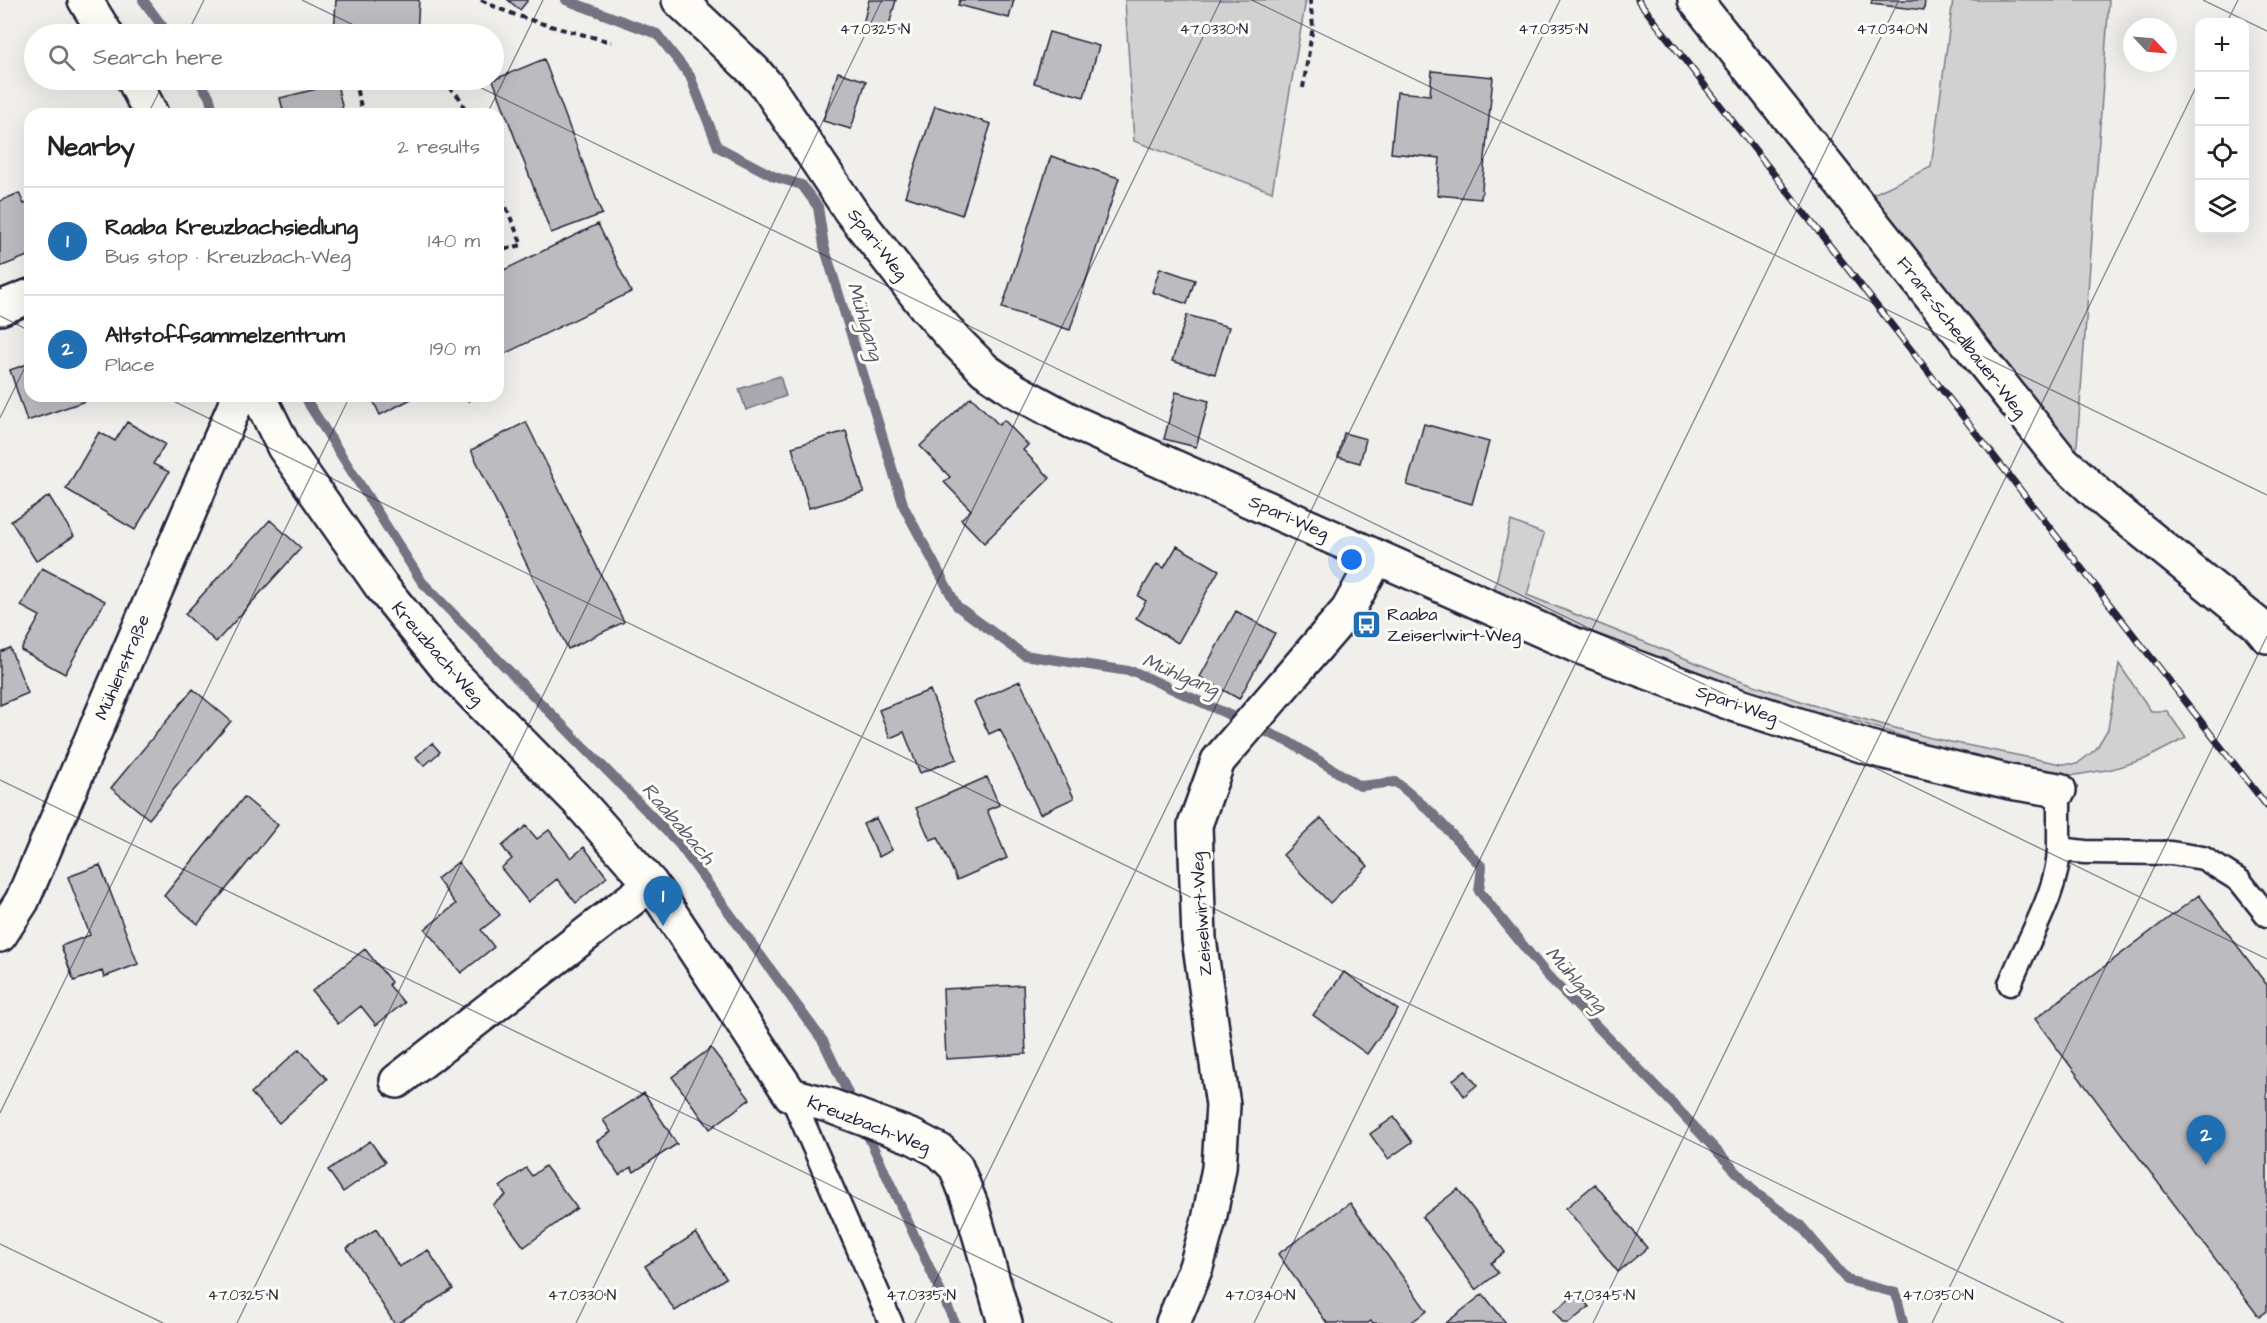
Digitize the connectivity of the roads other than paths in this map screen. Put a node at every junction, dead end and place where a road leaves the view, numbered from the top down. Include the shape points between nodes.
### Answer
1 (85, 0) edge
2 (679, 0) edge
3 (1695, 0) edge
4 (100, 24) edge
5 (139, 90) edge
6 (147, 108) edge
7 (24, 298) edge
8 (0, 308) edge
9 (235, 402) edge
10 (262, 402) edge
11 (1377, 557) junction
12 (2267, 636) edge
13 (2060, 790) joint
14 (2060, 849) junction
15 (651, 884) junction
16 (2267, 915) edge
17 (0, 935) edge
18 (2010, 984) dead end
19 (397, 1081) dead end
20 (791, 1095) junction
21 (891, 1323) edge
22 (1005, 1323) edge
23 (1173, 1323) edge

1 - 4 street
2 - 11 street, Spari-Weg via 768,87 850,210 926,307 985,369 1014,390 1073,422
3 - 12 street, Franz-Schedlbauer-Weg via 2061,460 2109,505
5 - 6 street
7 - 8 street
9 - 17 street, Mühlenstraße via 21,901
10 - 15 street, Kreuzbach-Weg via 284,447 381,586 440,659 578,801
11 - 13 street, Spari-Weg via 1575,645 1736,705 1877,750
11 - 23 street, Zeiselwirt-Weg via 1348,610 1218,761 1195,825 1199,939 1223,1105 1220,1168 1209,1220 1196,1267
13 - 14 lane
14 - 16 lane via 2203,858 2240,881
14 - 18 lane via 2046,903
15 - 19 street
15 - 20 street, Kreuzbach-Weg
20 - 21 lane, Kreuzbach-Weg
20 - 22 street, Kreuzbach-Weg via 913,1137 940,1151 956,1167 971,1204

